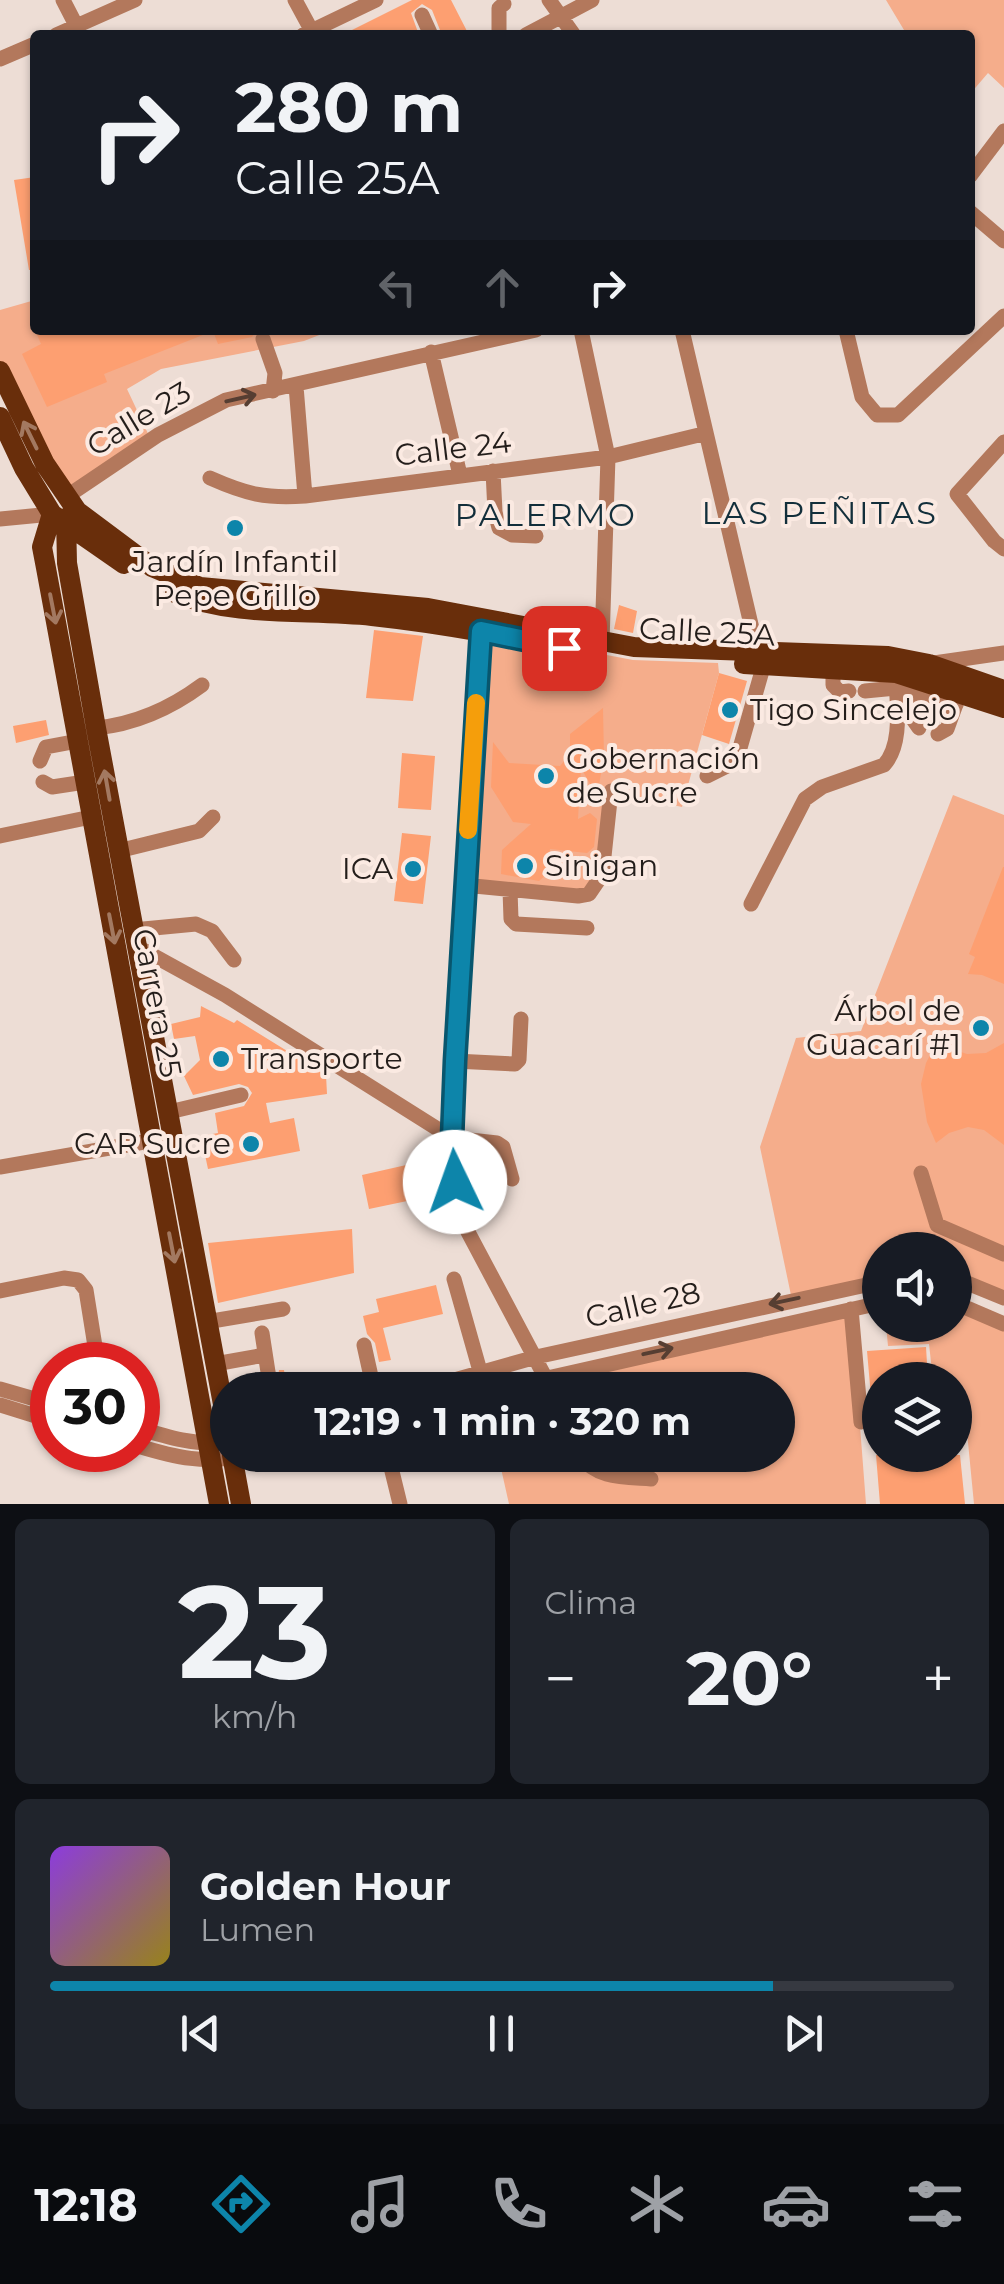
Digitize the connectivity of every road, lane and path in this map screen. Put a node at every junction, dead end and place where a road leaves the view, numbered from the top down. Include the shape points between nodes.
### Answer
1 (63, 0) edge
2 (135, 0) edge
3 (295, 0) edge
4 (376, 0) edge
5 (549, 0) edge
6 (592, 0) edge
7 (504, 4) dead end
8 (422, 15) dead end
9 (559, 16) junction
10 (78, 30) edge
11 (80, 30) edge
12 (308, 30) edge
13 (318, 30) edge
14 (429, 30) edge
15 (499, 30) edge
16 (535, 30) edge
17 (570, 30) edge
18 (30, 46) edge
19 (0, 59) edge
20 (1004, 131) edge
21 (975, 169) edge
22 (975, 216) edge
23 (1004, 241) edge
24 (1004, 316) edge
25 (512, 335) edge
26 (582, 335) edge
27 (683, 335) edge
28 (847, 335) edge
29 (975, 335) edge
30 (263, 339) dead end
31 (431, 352) junction
32 (0, 370) edge
33 (296, 386) junction
34 (273, 391) junction
35 (0, 417) edge
36 (704, 434) junction
37 (1004, 442) edge
38 (608, 457) junction
39 (493, 471) junction
40 (460, 475) junction
41 (210, 478) dead end
42 (305, 496) junction
43 (62, 513) junction
44 (0, 519) edge
45 (536, 536) dead end
46 (1004, 548) edge
47 (481, 631) junction
48 (579, 638) junction
49 (602, 642) junction
50 (1004, 652) edge
51 (760, 657) junction
52 (833, 668) junction
53 (910, 679) junction
54 (202, 685) dead end
55 (1004, 690) edge
56 (958, 699) junction
57 (1004, 708) edge
58 (96, 728) junction
59 (919, 728) dead end
60 (938, 734) dead end
61 (78, 741) junction
62 (40, 761) dead end
63 (707, 776) dead end
64 (43, 782) dead end
65 (85, 782) junction
66 (611, 791) dead end
67 (92, 817) junction
68 (213, 817) dead end
69 (0, 836) edge
70 (118, 850) junction
71 (464, 886) junction
72 (510, 890) junction
73 (751, 904) dead end
74 (587, 928) dead end
75 (134, 938) junction
76 (234, 960) dead end
77 (520, 1019) dead end
78 (455, 1061) junction
79 (241, 1096) dead end
80 (168, 1112) junction
81 (452, 1138) junction
82 (162, 1139) junction
83 (0, 1167) edge
84 (921, 1173) dead end
85 (512, 1178) dead end
86 (1004, 1254) edge
87 (454, 1279) dead end
88 (972, 1285) edge
89 (862, 1286) edge
90 (0, 1291) edge
91 (1004, 1298) edge
92 (862, 1307) edge
93 (284, 1309) dead end
94 (851, 1309) junction
95 (972, 1310) edge
96 (206, 1322) junction
97 (260, 1322) junction
98 (1004, 1324) edge
99 (94, 1342) edge
100 (364, 1345) dead end
101 (266, 1354) junction
102 (536, 1356) junction
103 (215, 1364) junction
104 (480, 1370) junction
105 (217, 1372) edge
106 (268, 1372) tunnel mouth
107 (370, 1372) edge
108 (474, 1372) edge
109 (544, 1372) edge
110 (594, 1372) edge
111 (210, 1374) edge
112 (0, 1389) edge
113 (30, 1398) edge
114 (0, 1405) edge
115 (30, 1414) edge
116 (861, 1422) dead end
117 (160, 1434) edge
118 (210, 1448) edge
119 (160, 1452) edge
120 (210, 1455) edge
121 (224, 1472) edge
122 (232, 1472) edge
123 (392, 1472) edge
124 (599, 1472) edge
125 (651, 1478) dead end
126 (220, 1504) edge
127 (241, 1504) edge
128 (400, 1504) edge

1 - 10 street
2 - 11 street
3 - 12 street
4 - 13 street
5 - 9 street
6 - 9 street
7 - 15 street
8 - 14 street
9 - 16 street
9 - 17 street
18 - 19 street
20 - 21 street
22 - 23 street
24 - 29 street
25 - 31 street, Calle 23
26 - 38 street
27 - 36 street
28 - 29 street via 862,397 878,414 898,416
30 - 34 street via 275,373
31 - 33 street, Calle 23
31 - 40 street
43 -> 32 main road, Carrera 25
33 - 34 street, Calle 23
33 - 42 street
43 -> 34 street, Calle 23 via 190,416
35 - 43 main road, Carrera 25 via 24,468
36 - 38 street, Calle 24
36 - 51 street
37 - 46 street via 957,494
38 - 39 street, Calle 24
38 - 49 street
39 - 40 street, Calle 24
39 - 45 street via 499,528
40 - 42 street, Calle 24
41 - 42 street, Calle 24 via 269,498
43 - 44 street
43 - 47 main road, Calle 25A via 150,580 200,602
43 - 48 main road, Calle 25A via 200,588 428,608
43 - 58 main road, Carrera 25
43 -> 61 main road, Carrera 25 via 42,546
47 - 48 main road via 487,624
47 - 51 main road, Calle 25A via 633,660
47 - 71 street
48 - 49 main road, Calle 25A
49 - 51 main road, Calle 25A
50 - 53 street
51 - 52 main road, Calle 25A
51 - 53 main road, Calle 25A via 862,654
51 - 63 street via 738,755
52 - 53 main road, Calle 25A
52 - 53 street via 840,692
53 - 55 main road
53 - 56 main road, Calle 25A
53 - 59 street via 912,718
53 - 73 street via 891,758 806,798
54 - 58 street via 171,707
56 - 57 main road, Calle 25A
56 - 60 street via 947,729
70 -> 58 main road, Carrera 25
61 - 62 street via 46,748
61 - 65 main road, Carrera 25
64 - 65 street
65 - 67 main road, Carrera 25
66 - 72 street via 602,876 589,894
67 - 69 street
67 -> 82 main road, Carrera 25
68 - 70 street via 199,830
70 - 75 main road, Carrera 25
71 - 72 street
71 - 78 street
72 - 74 street via 516,924
75 - 76 street via 196,924 212,931
75 - 80 main road, Carrera 25
75 - 81 street
77 - 78 street via 515,1064
78 - 81 street
79 - 80 street
80 - 82 main road, Carrera 25
81 - 85 street via 503,1147
81 - 102 street via 468,1232
82 - 83 street
82 - 96 main road, Carrera 25
82 -> 111 main road, Carrera 25
84 - 86 street via 938,1225
87 - 104 street
88 - 91 street
89 -> 102 street, Calle 28
90 - 99 street via 78,1280 86,1290
92 - 94 street, Calle 28
93 - 97 street
110 -> 94 street, Calle 28
94 - 116 street
95 - 98 street
96 - 97 street
96 - 103 main road, Carrera 25
97 - 101 street
100 - 107 street
101 - 103 street
101 - 106 street
102 - 104 street, Calle 28
102 - 109 street
103 - 105 main road, Carrera 25
104 - 108 street, Calle 28
112 - 113 street
114 - 115 street
117 - 118 street
119 - 120 street via 185,1459
121 - 126 main road, Carrera 25
122 - 127 main road, Carrera 25
123 - 128 street
124 - 125 street

